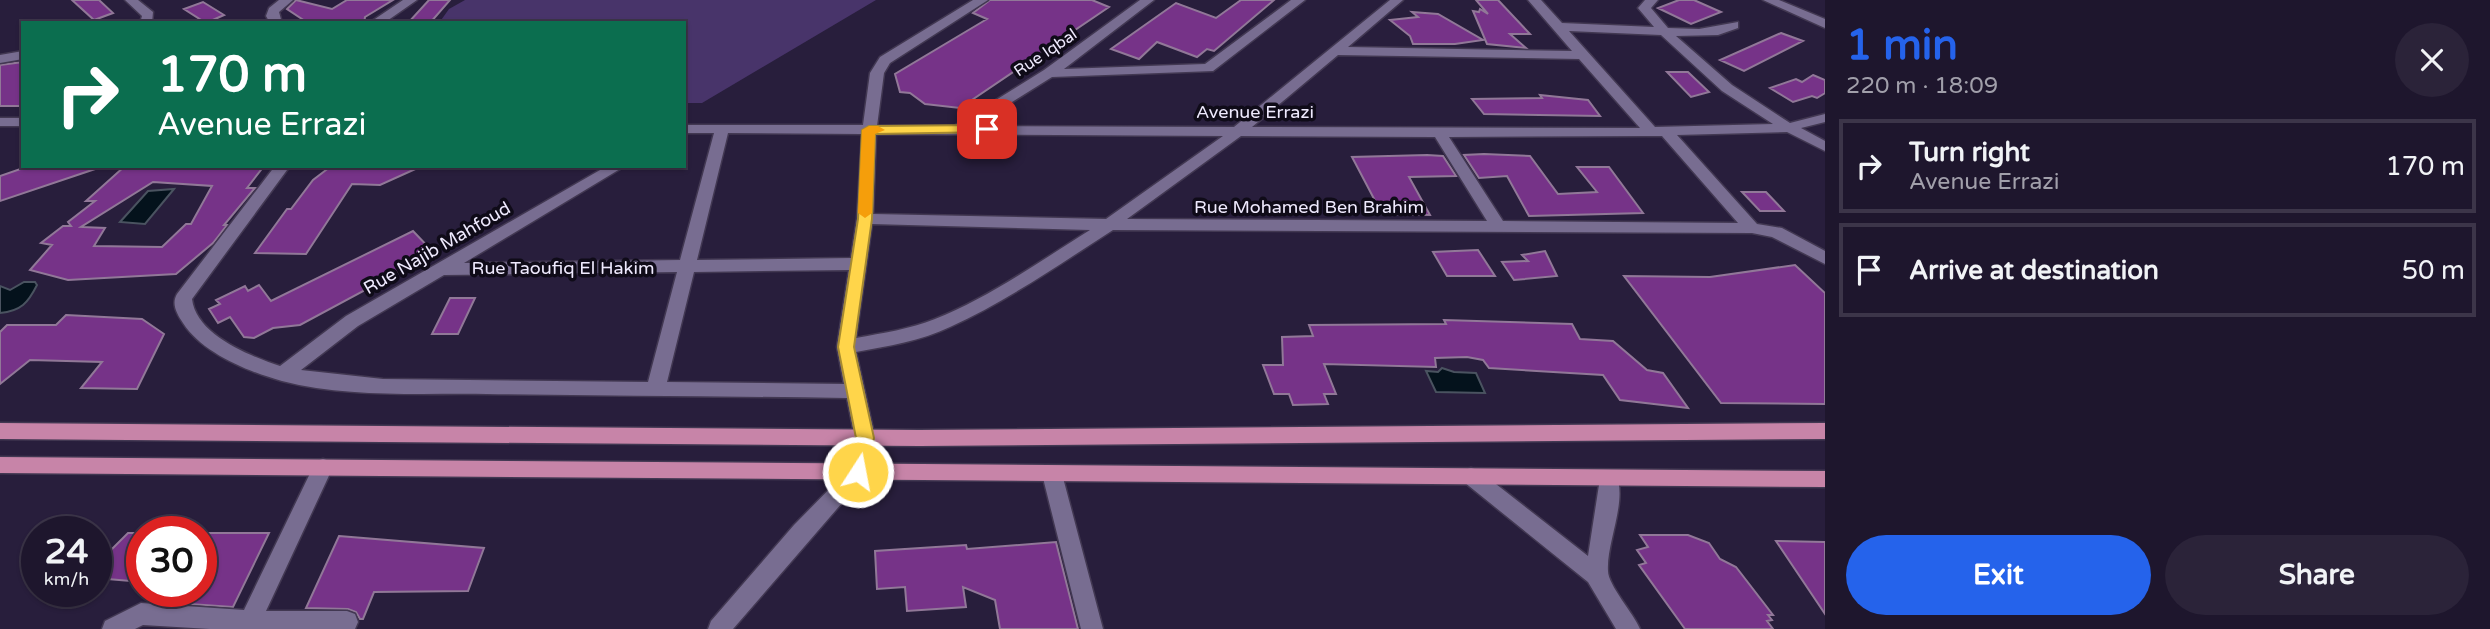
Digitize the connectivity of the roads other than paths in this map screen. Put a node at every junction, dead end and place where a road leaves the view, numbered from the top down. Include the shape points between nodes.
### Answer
1 (131, 0) edge
2 (287, 0) edge
3 (411, 0) edge
4 (982, 0) edge
5 (1148, 0) edge
6 (1299, 0) edge
7 (1397, 0) edge
8 (1534, 0) edge
9 (1652, 0) edge
10 (1769, 0) edge
11 (147, 21) edge
12 (275, 21) edge
13 (381, 21) edge
14 (1825, 24) edge
15 (1734, 25) dead end
16 (1558, 27) junction
17 (1662, 31) junction
18 (1335, 51) junction
19 (21, 55) edge
20 (1582, 55) junction
21 (0, 59) edge
22 (1049, 73) junction
23 (1825, 118) edge
24 (0, 122) edge
25 (21, 122) edge
26 (1786, 128) junction
27 (686, 129) edge
28 (722, 129) junction
29 (959, 129) junction
30 (869, 130) junction
31 (1237, 132) junction
32 (1439, 132) junction
33 (1659, 132) junction
34 (1825, 147) edge
35 (282, 168) edge
36 (615, 168) edge
37 (865, 219) junction
38 (1110, 225) junction
39 (1499, 228) junction
40 (1752, 228) junction
41 (1824, 256) edge
42 (858, 264) junction
43 (688, 267) junction
44 (439, 269) junction
45 (846, 347) junction
46 (282, 374) junction
47 (656, 388) junction
48 (856, 391) junction
49 (0, 431) edge
50 (1825, 431) edge
51 (865, 438) junction
52 (0, 465) edge
53 (323, 467) junction
54 (858, 472) junction
55 (1052, 474) junction
56 (1471, 476) junction
57 (1608, 478) junction
58 (1825, 479) edge
59 (1596, 575) junction
60 (250, 621) junction
61 (347, 622) dead end
62 (113, 629) edge
63 (719, 629) edge
64 (1092, 629) edge
65 (1629, 629) edge

1 - 11 street via 149,15
2 - 12 street via 273,11
3 - 13 street
4 - 30 street via 885,60 877,73
5 - 22 street, Rue Iqbal
6 - 22 street via 1208,68
7 - 18 street
8 - 16 street
9 - 17 street via 1644,8
10 - 14 street
15 - 17 street via 1710,32
16 - 17 street
16 - 20 street
17 - 26 street via 1732,94
18 - 20 street
18 - 31 street
19 - 21 street
20 - 33 street
22 - 29 street, Rue Iqbal
23 - 26 street, Avenue Errazi
24 - 25 street
26 - 33 street, Avenue Errazi
26 - 34 street
27 - 28 street, Avenue Errazi
28 - 30 street, Avenue Errazi
28 - 43 street
29 - 30 street, Avenue Errazi
29 - 31 street, Avenue Errazi
30 - 37 street
31 - 32 street, Avenue Errazi
31 - 38 street
32 - 33 street, Avenue Errazi
32 - 39 street
33 - 40 street
35 - 46 street via 182,303 191,321 219,346
36 - 44 street, Rue Najib Mahfoud
37 - 38 street, Rue Mohamed Ben Brahim
37 - 42 street
38 - 39 street, Rue Mohamed Ben Brahim
38 - 45 street via 986,302 943,323
39 - 40 street, Rue Mohamed Ben Brahim
40 - 41 street, Rue Mohamed Ben Brahim via 1776,232
42 - 43 street, Rue Taoufiq El Hakim
42 - 45 street
43 - 44 street, Rue Taoufiq El Hakim
43 - 47 street
44 - 46 street, Rue Najib Mahfoud via 352,321
45 - 48 street
46 - 47 street via 390,385
47 - 48 street
48 - 51 street
49 - 51 main road
50 - 51 main road
51 - 54 street
52 - 53 main road
53 - 54 main road
53 - 60 street
54 - 55 main road
54 - 63 street
55 - 56 main road
55 - 64 street
56 - 57 main road
56 - 59 street
57 - 58 main road
57 - 59 street
59 - 65 street
60 - 61 street
60 - 62 street via 141,614

